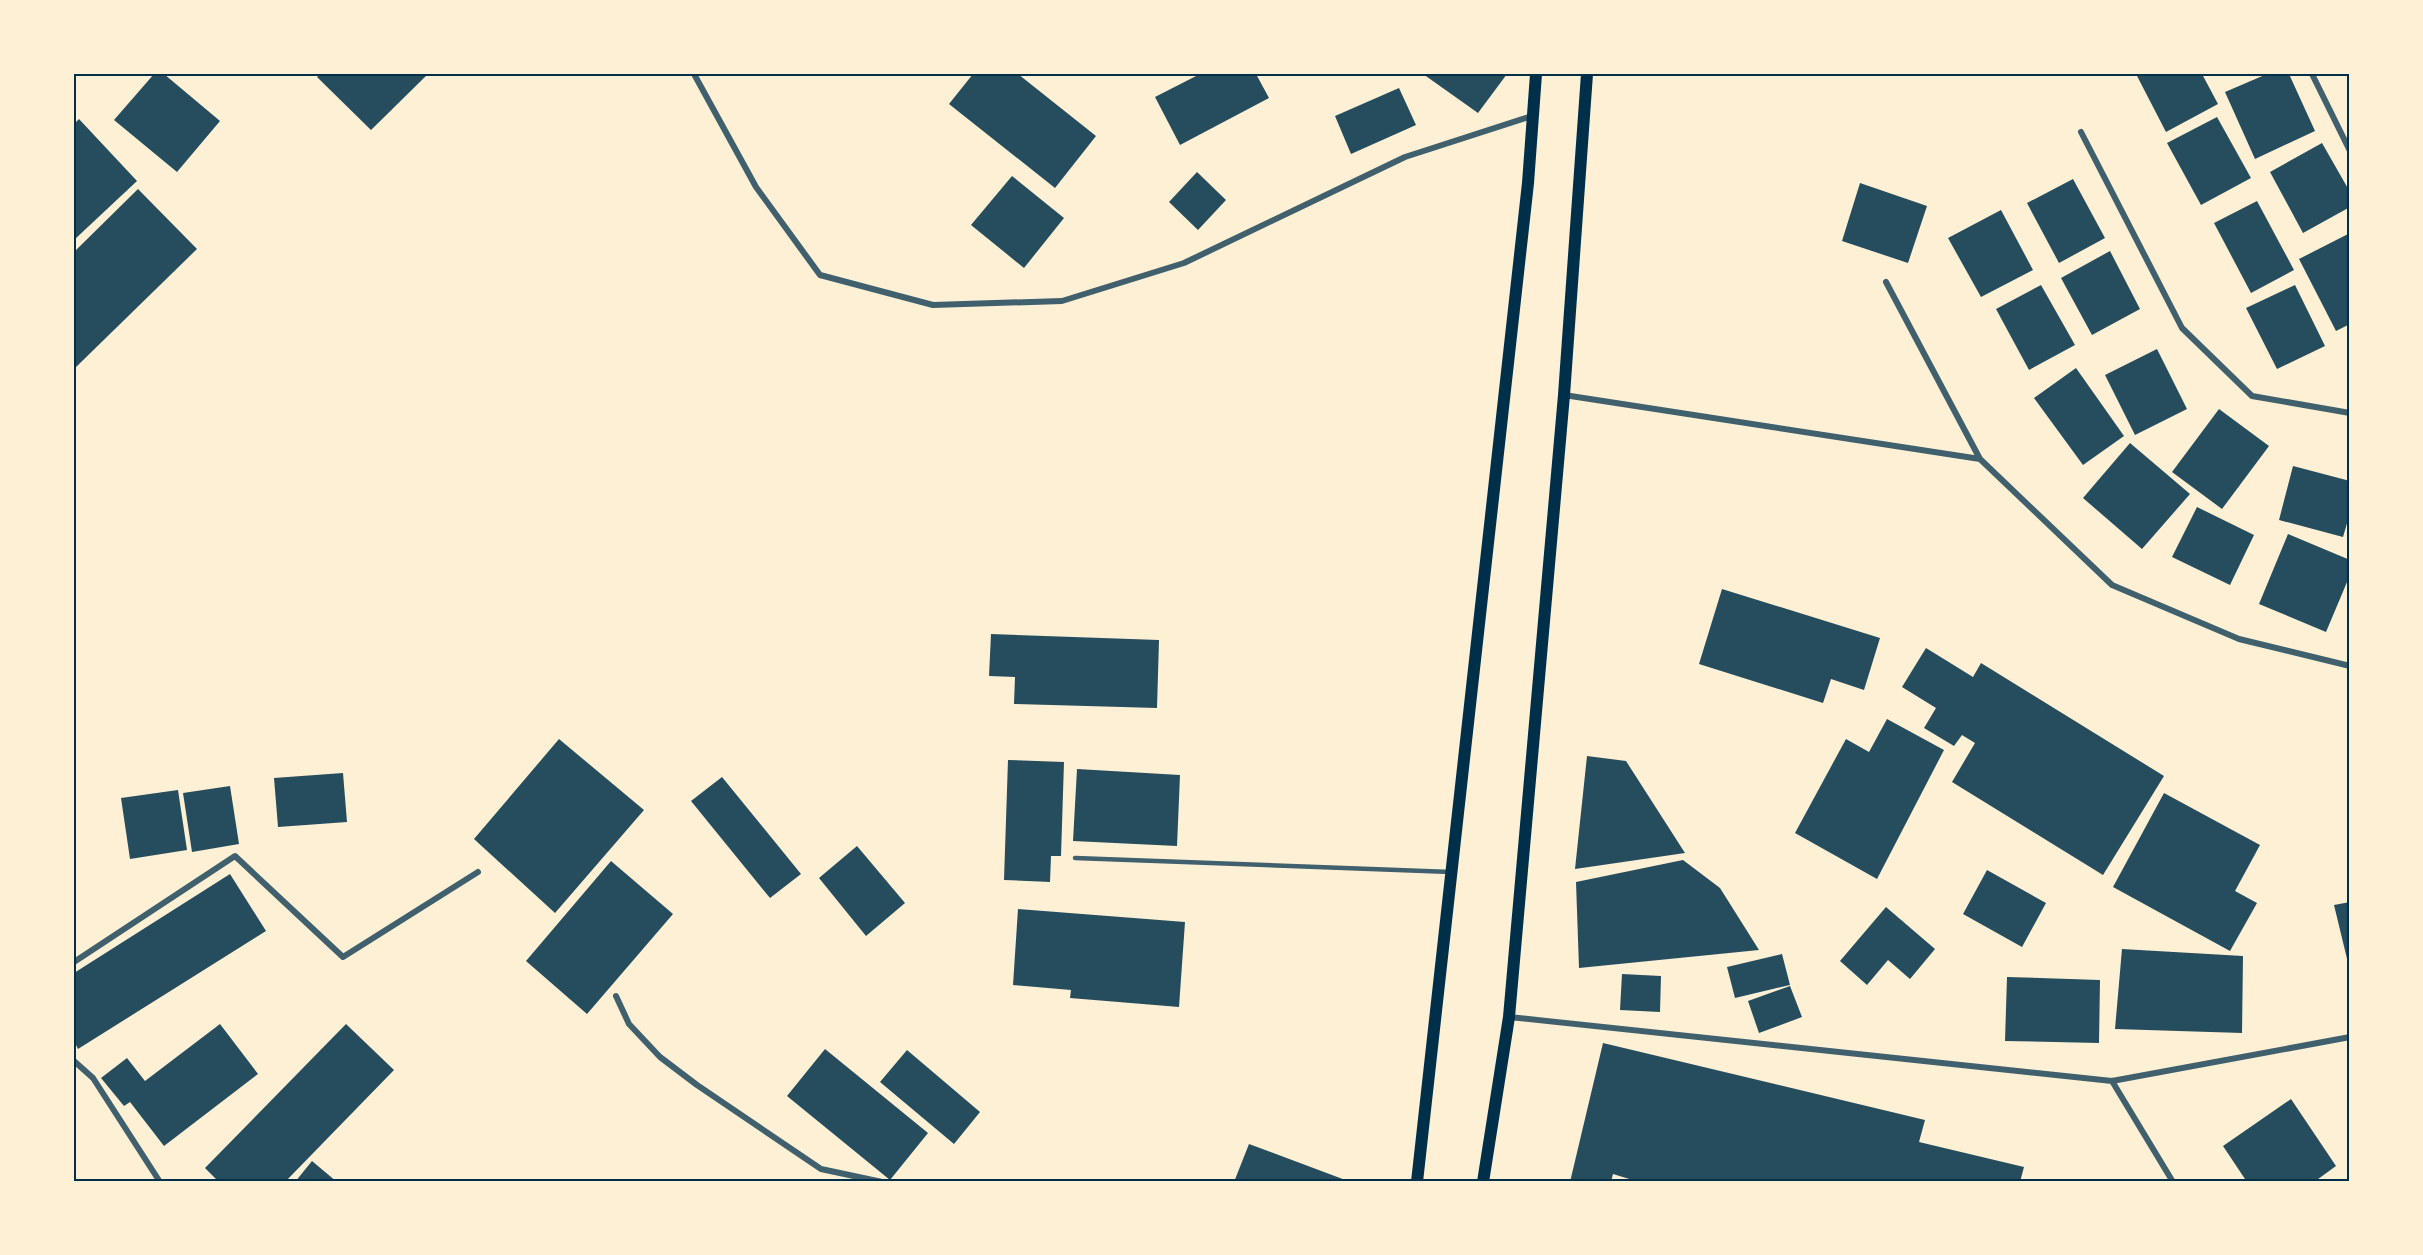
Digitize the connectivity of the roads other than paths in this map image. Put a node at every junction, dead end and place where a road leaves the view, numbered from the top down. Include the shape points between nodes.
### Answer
1 (694, 74) edge
2 (1536, 74) edge
3 (1587, 74) edge
4 (2312, 74) edge
5 (1533, 116) junction
6 (2081, 132) dead end
7 (2349, 151) edge
8 (1886, 282) dead end
9 (1564, 395) junction
10 (2349, 413) edge
11 (1980, 459) junction
12 (2349, 666) edge
13 (1076, 858) dead end
14 (478, 872) dead end
15 (1453, 872) junction
16 (74, 962) edge
17 (616, 996) dead end
18 (1509, 1017) junction
19 (2349, 1037) edge
20 (74, 1061) edge
21 (2112, 1081) junction
22 (160, 1182) edge
23 (882, 1182) edge
24 (1417, 1182) edge
25 (1483, 1182) edge
26 (2173, 1182) edge

1 - 5 street via 756,187 820,274 933,305 1062,301 1162,270 1405,157
2 - 5 main road
3 - 9 main road
4 - 7 street
5 - 15 main road
6 - 10 street via 2182,328 2252,396
8 - 11 street
9 - 11 street
9 - 18 main road
11 - 12 street via 2112,585 2239,639
13 - 15 lane
14 - 16 street via 344,957 235,856
15 - 24 main road
17 - 23 street via 629,1024 660,1057 696,1085 821,1169
18 - 21 street
18 - 25 main road
19 - 21 street
20 - 22 street via 93,1078
21 - 26 street

